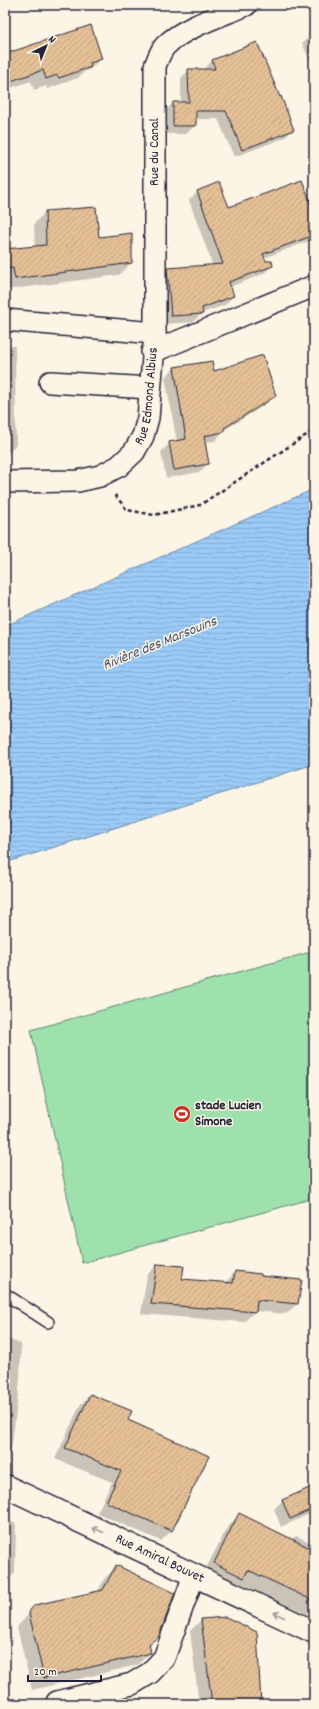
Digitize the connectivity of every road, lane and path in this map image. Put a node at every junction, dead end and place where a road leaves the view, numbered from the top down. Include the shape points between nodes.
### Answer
1 (246, 5) edge
2 (314, 286) edge
3 (5, 320) edge
4 (154, 342) junction
5 (50, 382) dead end
6 (150, 388) junction
7 (314, 430) edge
8 (109, 471) junction
9 (5, 482) edge
10 (5, 1294) edge
11 (48, 1322) dead end
12 (5, 1486) edge
13 (194, 1575) junction
14 (314, 1632) edge
15 (57, 1702) dead end

1 - 4 street, Rue du Canal via 174,38 160,54 155,66
2 - 4 street, Rue Edmond Albius
3 - 4 street
4 - 6 street, Rue Edmond Albius
5 - 6 street
6 - 8 street, Rue Edmond Albius via 148,418 143,436 134,452 119,466
7 - 8 path via 200,505 154,515 127,510 113,492
8 - 9 street, Rue Edmond Albius via 78,481
10 - 11 lane
13 -> 12 main road, Rue Amiral Bouvet
14 -> 13 main road, Rue Amiral Bouvet
13 - 15 street via 164,1658 150,1673 132,1684

